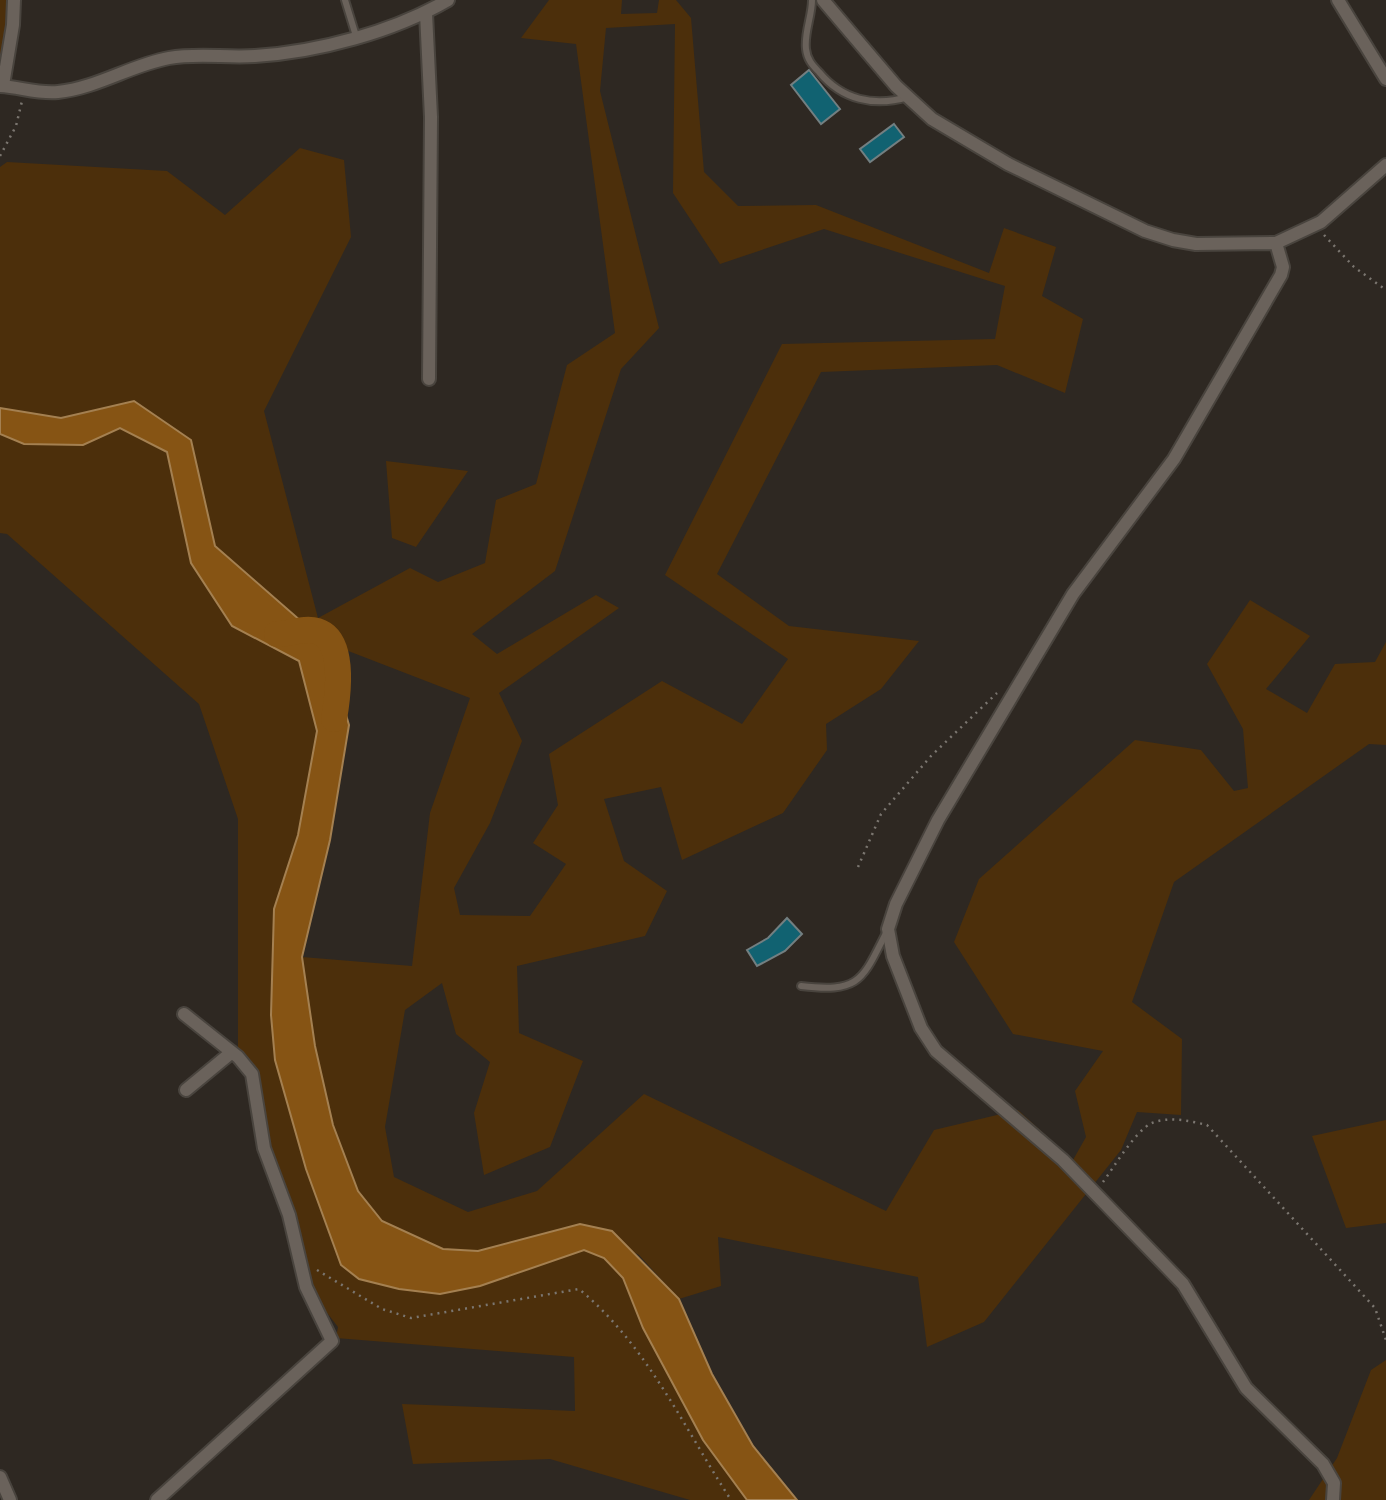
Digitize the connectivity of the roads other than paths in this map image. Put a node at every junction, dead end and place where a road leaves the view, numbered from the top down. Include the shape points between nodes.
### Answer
1 (14, 0) edge
2 (345, 0) edge
3 (448, 0) edge
4 (813, 0) edge
5 (823, 0) edge
6 (1338, 0) edge
7 (426, 13) junction
8 (356, 36) junction
9 (1386, 79) edge
10 (1, 85) edge
11 (908, 97) junction
12 (1386, 165) edge
13 (1276, 243) junction
14 (429, 379) dead end
15 (888, 929) junction
16 (801, 986) dead end
17 (184, 1014) dead end
18 (232, 1052) junction
19 (186, 1090) dead end
20 (0, 1477) edge
21 (10, 1500) edge
22 (157, 1500) edge
23 (1333, 1500) edge

1 - 10 street
2 - 8 lane
3 - 7 street
4 - 11 lane via 805,48 809,61 830,85 851,97 876,102
5 - 11 street
6 - 9 street
7 - 8 street
7 - 14 street via 431,117
8 - 10 street via 256,56 170,58 58,92
11 - 13 street via 977,148 1145,231 1196,244
12 - 13 street via 1315,225
13 - 15 street via 1281,275 1174,459 1073,594 938,820
15 - 16 lane via 865,974 852,985
15 - 23 street via 906,995 936,1051 1019,1119 1183,1283 1246,1388 1323,1464 1334,1483
17 - 18 street
18 - 19 street
18 - 22 street via 244,1061 256,1082 264,1148 289,1215 310,1295 332,1341
20 - 21 street

